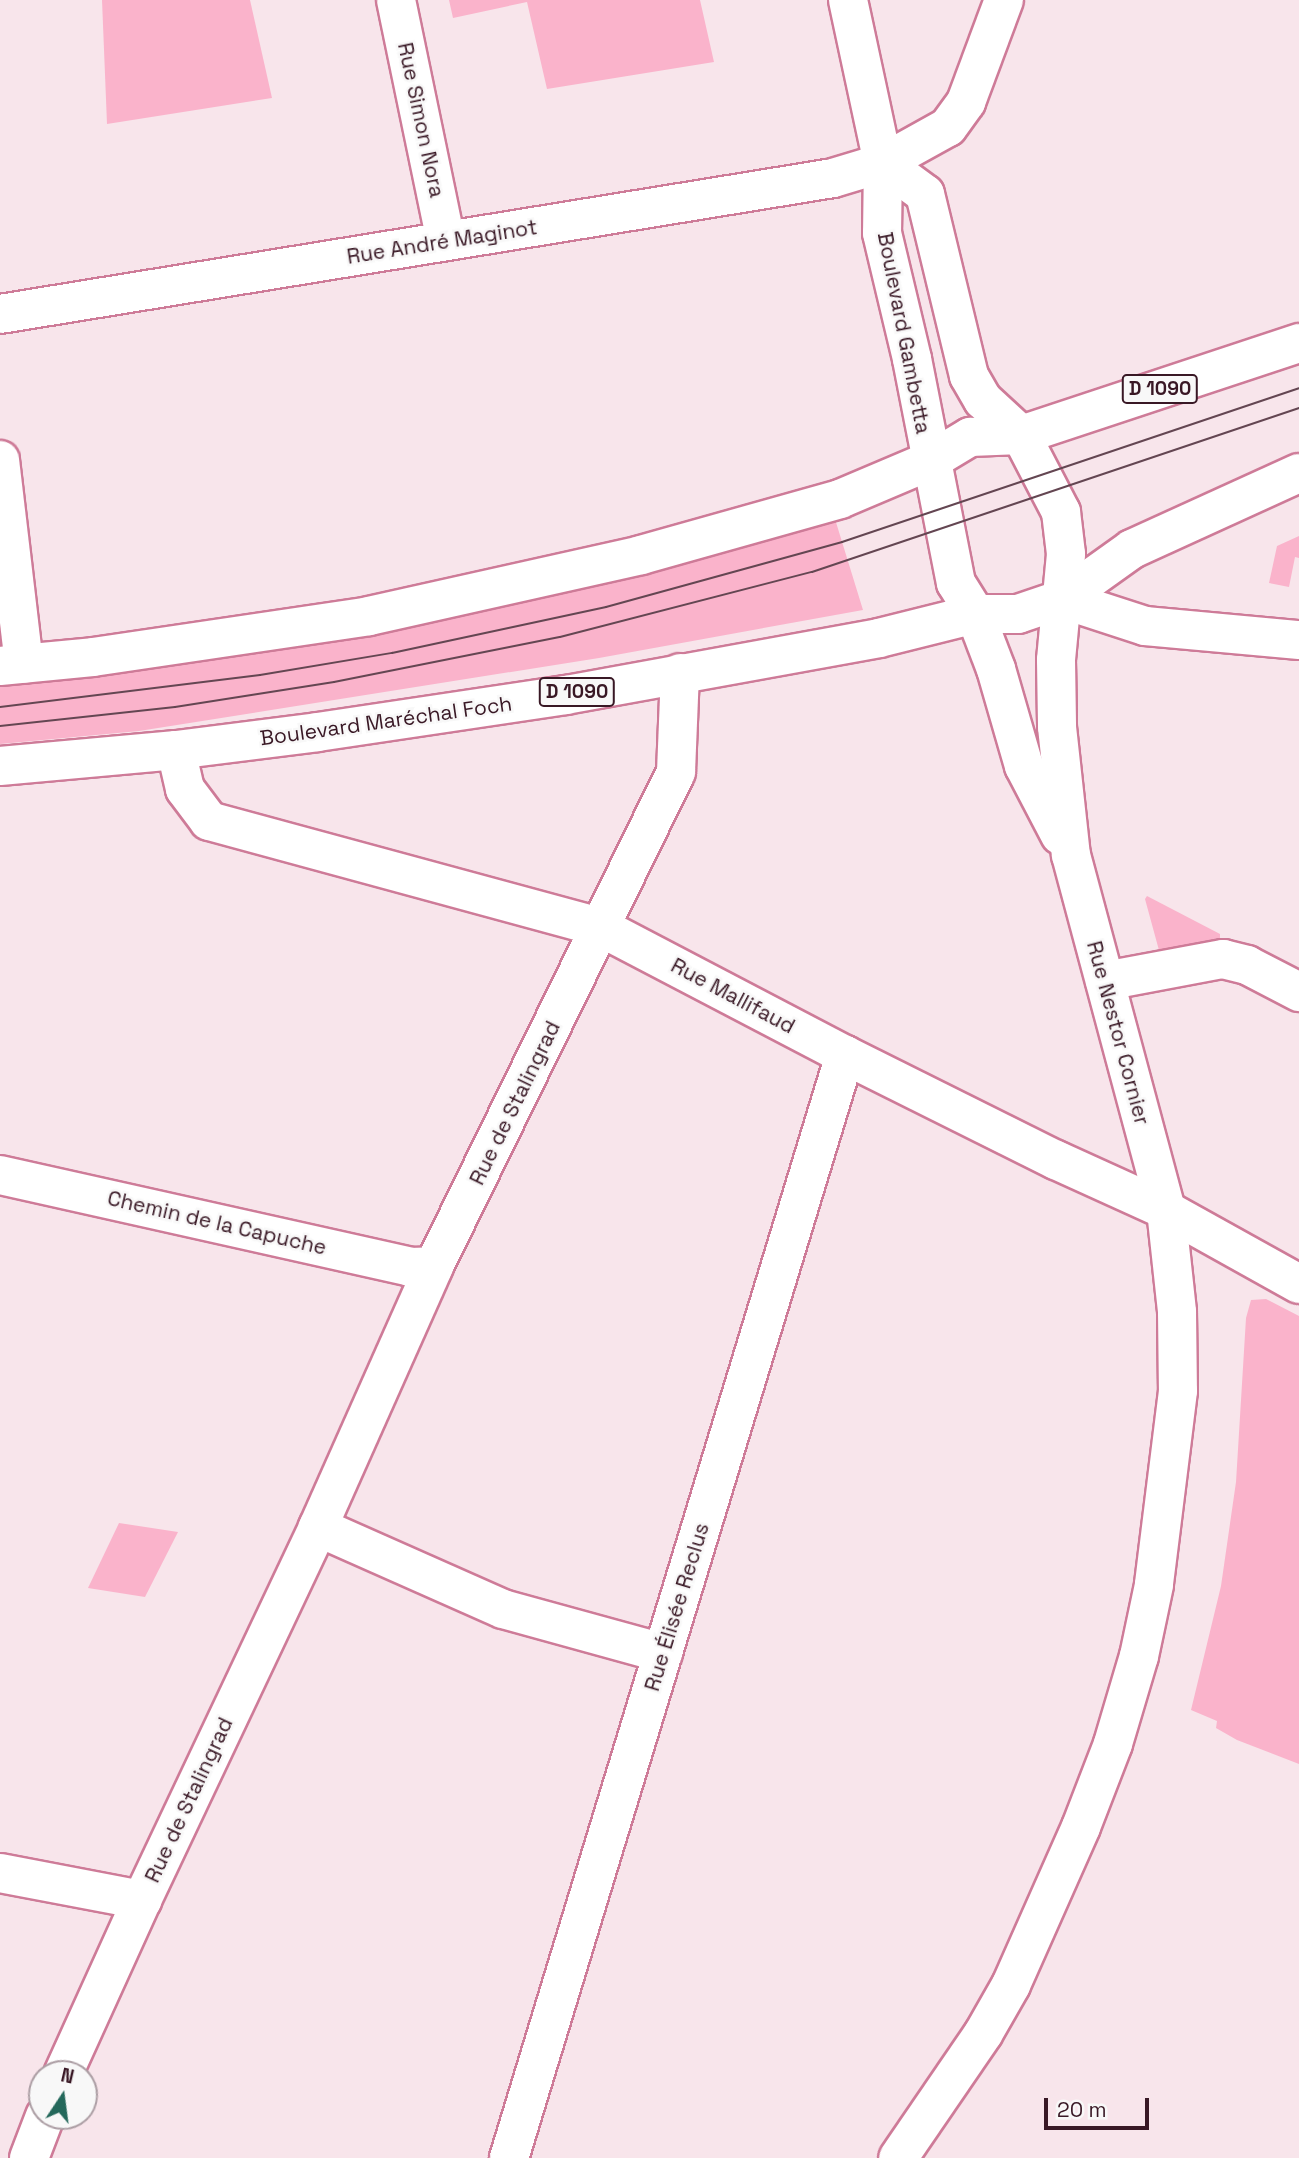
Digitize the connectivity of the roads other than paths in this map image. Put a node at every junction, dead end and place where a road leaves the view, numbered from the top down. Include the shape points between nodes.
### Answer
1 (396, 0) edge
2 (848, 0) edge
3 (1004, 0) edge
4 (883, 163) junction
5 (446, 241) junction
6 (0, 314) edge
7 (1299, 343) edge
8 (1021, 435) junction
9 (0, 460) edge
10 (930, 461) junction
11 (1299, 474) edge
12 (1062, 599) junction
13 (975, 614) junction
14 (1299, 640) edge
15 (12, 665) edge
16 (680, 673) junction
17 (176, 750) junction
18 (0, 766) edge
19 (1071, 855) junction
20 (602, 928) junction
21 (1105, 981) junction
22 (1299, 992) edge
23 (845, 1055) junction
24 (0, 1175) edge
25 (1166, 1210) junction
26 (434, 1266) junction
27 (1299, 1284) edge
28 (318, 1527) junction
29 (663, 1653) junction
30 (0, 1873) edge
31 (142, 1900) junction
32 (69, 2060) edge
33 (40, 2130) edge
34 (29, 2158) edge
35 (509, 2158) edge
36 (898, 2158) edge

1 - 5 street, Rue Simon Nora
2 - 4 street, Boulevard Gambetta
3 - 4 street, Rue André Maginot via 966,102 948,127
4 - 5 street, Rue André Maginot via 833,178
4 - 8 street via 925,194 969,376 983,400
4 - 10 street, Boulevard Gambetta via 882,233
5 - 6 street, Rue André Maginot
7 - 8 street, D 1090
8 - 10 street, D 1090 via 970,438
8 - 12 street, Rue Nestor Cornier via 1061,512 1066,554
9 - 15 street
10 - 13 street, Boulevard Gambetta via 956,583
10 - 15 street, D 1090 via 840,499 539,579 369,616
11 - 12 street, D 1090 via 1132,550
12 - 13 street, D 1090 via 1018,614
12 - 14 street via 1145,626
12 - 19 street, Rue Nestor Cornier via 1056,660 1057,727
13 - 16 street, Boulevard Maréchal Foch / D 1090 via 879,638
13 - 19 street, Rue Nestor Cornier via 1024,766
16 - 17 street, Boulevard Maréchal Foch / D 1090 via 566,695
16 - 20 street, Rue de Stalingrad via 676,772
17 - 18 street, Boulevard Maréchal Foch / D 1090
17 - 20 street, Rue Mallifaud via 185,789 209,821
19 - 21 street, Rue Nestor Cornier
20 - 23 street, Rue Mallifaud
20 - 26 street, Rue de Stalingrad
21 - 22 street via 1223,959 1247,965
21 - 25 street, Rue Nestor Cornier
23 - 25 street, Rue Mallifaud
23 - 29 street, Rue Élisée Reclus
24 - 26 street, Chemin de la Capuche via 410,1267
25 - 27 street, Rue Mallifaud
25 - 36 street, Rue Nestor Cornier via 1177,1311 1178,1391 1154,1585 1136,1667 1081,1827 1011,1985
26 - 28 street, Rue de Stalingrad
28 - 29 street via 503,1609
28 - 31 street, Rue de Stalingrad
29 - 35 street, Rue Élisée Reclus
30 - 31 street
31 - 32 street, Rue de Stalingrad
33 - 34 street

